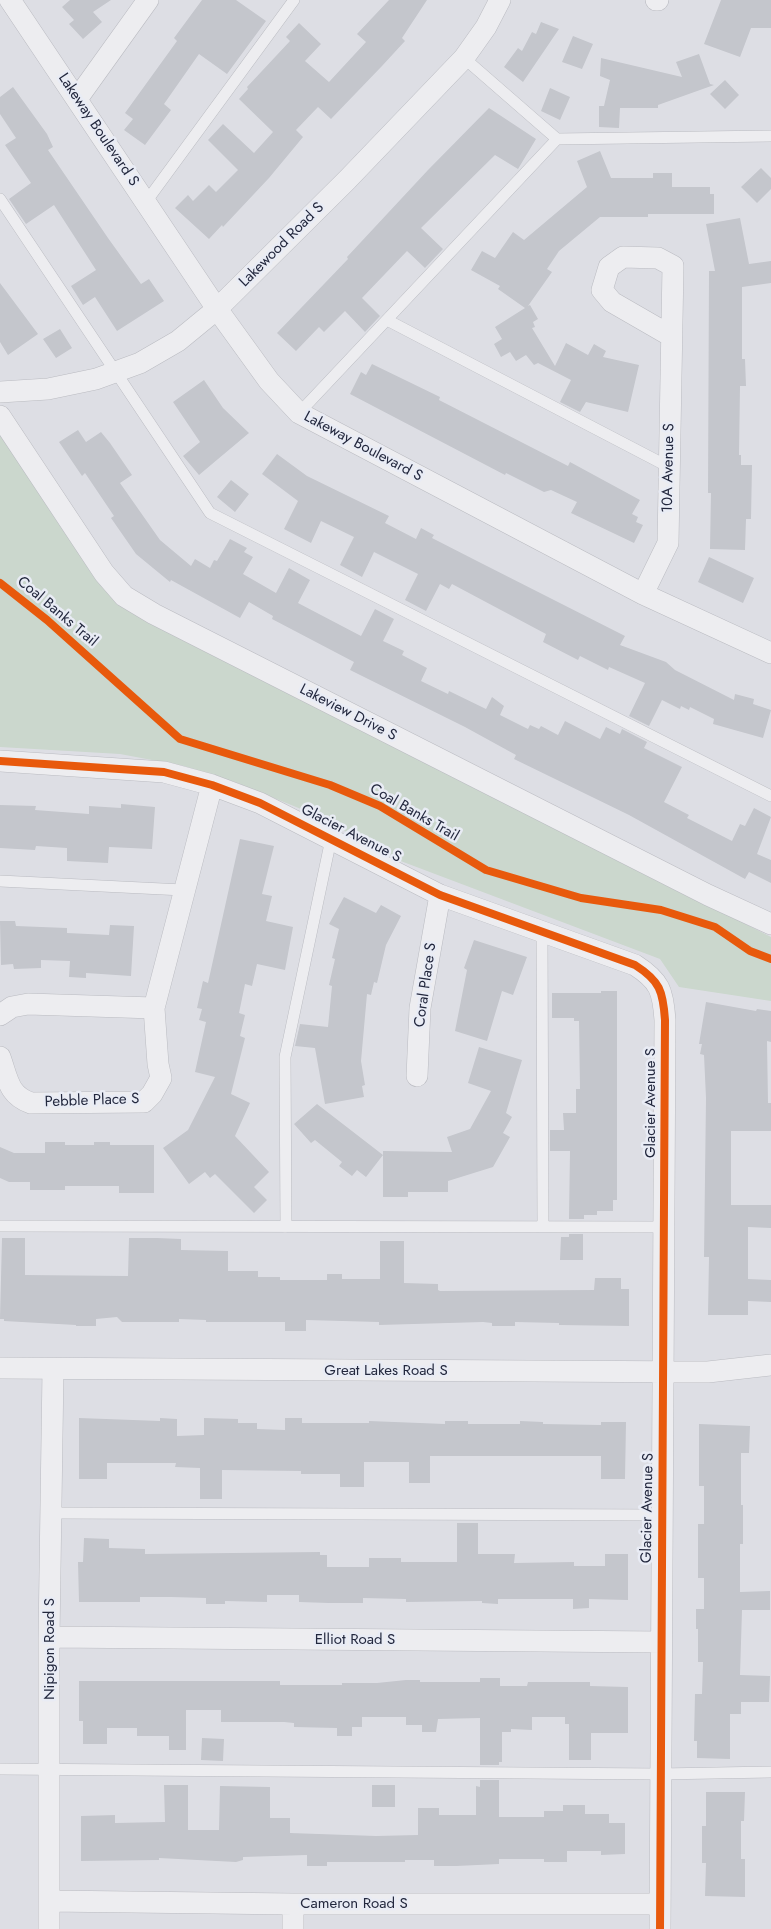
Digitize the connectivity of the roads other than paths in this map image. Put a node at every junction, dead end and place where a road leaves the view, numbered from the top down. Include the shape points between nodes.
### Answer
1 (10, 0) edge
2 (148, 0) edge
3 (294, 0) edge
4 (500, 0) edge
5 (464, 58) junction
6 (77, 99) junction
7 (771, 136) edge
8 (557, 139) junction
9 (0, 199) edge
10 (146, 202) junction
11 (217, 309) junction
12 (387, 320) junction
13 (671, 336) dead end
14 (116, 372) junction
15 (0, 392) edge
16 (299, 413) junction
17 (0, 416) edge
18 (669, 467) junction
19 (643, 594) junction
20 (771, 653) edge
21 (0, 761) edge
22 (212, 785) junction
23 (771, 796) edge
24 (331, 839) junction
25 (0, 881) edge
26 (183, 890) junction
27 (440, 895) junction
28 (771, 924) edge
29 (542, 932) junction
30 (154, 1008) junction
31 (0, 1015) edge
32 (0, 1057) edge
33 (417, 1076) dead end
34 (0, 1226) edge
35 (286, 1227) junction
36 (543, 1227) junction
37 (664, 1227) junction
38 (771, 1365) edge
39 (0, 1368) edge
40 (53, 1370) junction
41 (663, 1372) junction
42 (51, 1513) junction
43 (662, 1515) junction
44 (49, 1637) junction
45 (661, 1642) junction
46 (0, 1769) edge
47 (49, 1770) junction
48 (771, 1772) edge
49 (660, 1774) junction
50 (49, 1901) junction
51 (293, 1904) junction
52 (659, 1904) junction
53 (49, 1929) edge
54 (293, 1929) edge
55 (660, 1929) edge

1 - 6 street, Lakeway Boulevard S
2 - 6 street
3 - 10 lane
4 - 5 street, Lakewood Road S
5 - 8 lane
5 - 11 street, Lakewood Road S
6 - 10 street, Lakeway Boulevard S
7 - 8 lane
8 - 12 lane
9 - 14 lane
10 - 11 street, Lakeway Boulevard S
11 - 14 street, Lakewood Road S via 178,342
11 - 16 street, Lakeway Boulevard S via 269,381
12 - 16 lane
12 - 18 lane
13 - 18 street, 10A Avenue S
14 - 15 street, Lakewood Road S via 48,389
14 - 23 lane via 210,513
16 - 19 street, Lakeway Boulevard S
17 - 28 street, Lakeview Drive S via 104,574 124,596 163,619
18 - 19 street, 10A Avenue S via 668,542
19 - 20 street, Lakeway Boulevard S
21 - 22 street, Glacier Avenue S via 164,772
22 - 24 street, Glacier Avenue S via 260,803
22 - 26 street, Pebble Place S
24 - 27 street, Glacier Avenue S
24 - 35 lane via 285,1057
25 - 26 lane
26 - 30 street, Pebble Place S
27 - 29 street, Glacier Avenue S
27 - 33 street, Coral Place S via 420,1008
29 - 36 lane
29 - 37 street, Glacier Avenue S via 635,965 652,976 663,995 666,1020
30 - 31 street via 28,1004 12,1007
30 - 32 street, Pebble Place S via 161,1078 144,1102 31,1103 12,1092
34 - 35 lane
35 - 36 lane
36 - 37 lane
37 - 41 street, Glacier Avenue S
38 - 41 street, Great Lakes Road S via 708,1372
39 - 40 street, Great Lakes Road S
40 - 41 street, Great Lakes Road S
40 - 42 street, Nipigon Road S
41 - 43 street, Glacier Avenue S
42 - 43 lane
42 - 44 street, Nipigon Road S
43 - 45 street, Glacier Avenue S
44 - 45 street, Elliot Road S
44 - 47 street, Nipigon Road S
45 - 49 street, Glacier Avenue S
46 - 47 lane
47 - 49 lane
47 - 50 street, Nipigon Road S
48 - 49 lane
49 - 52 street, Glacier Avenue S
50 - 51 street, Cameron Road S
50 - 53 street, Nipigon Road S
51 - 52 street, Cameron Road S
51 - 54 street
52 - 55 street, Glacier Avenue S

